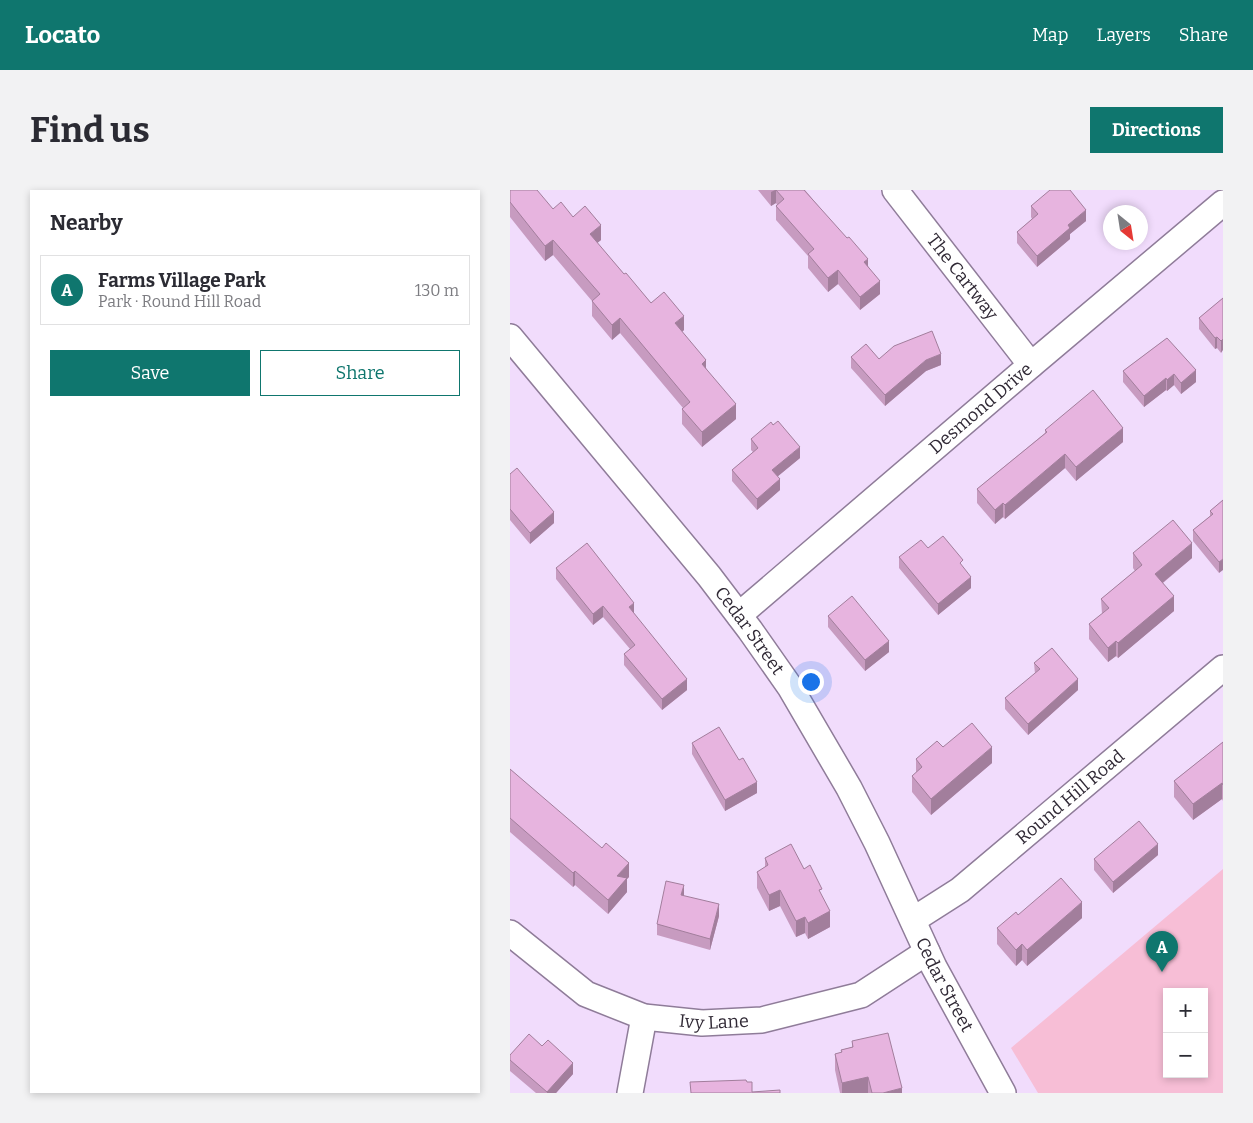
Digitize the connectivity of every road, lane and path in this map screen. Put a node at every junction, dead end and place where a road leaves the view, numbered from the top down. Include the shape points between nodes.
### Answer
1 (895, 190) edge
2 (1223, 203) edge
3 (510, 337) edge
4 (1031, 364) junction
5 (739, 615) junction
6 (1223, 668) edge
7 (913, 920) junction
8 (510, 933) edge
9 (927, 952) junction
10 (644, 1017) junction
11 (630, 1093) edge
12 (1003, 1093) edge

1 - 4 street, The Cartway
2 - 4 street, Desmond Drive
3 - 5 street, Cedar Street
4 - 5 street, Desmond Drive
5 - 7 street, Cedar Street via 790,687 830,753
6 - 7 street, Round Hill Road via 960,890
7 - 9 street, Cedar Street
8 - 10 street, Ivy Lane via 586,994
9 - 10 street, Ivy Lane via 861,995 762,1020 702,1023
9 - 12 street, Cedar Street
10 - 11 street

